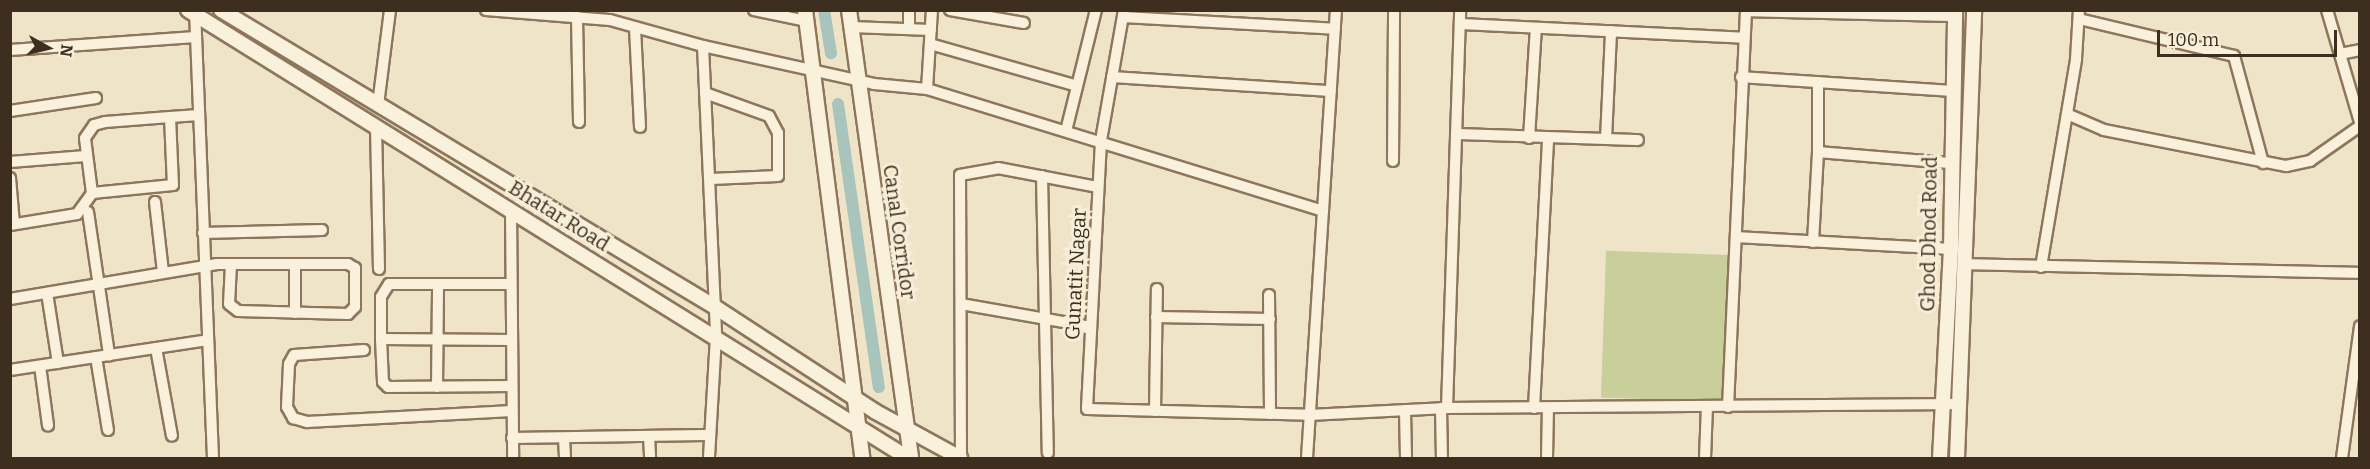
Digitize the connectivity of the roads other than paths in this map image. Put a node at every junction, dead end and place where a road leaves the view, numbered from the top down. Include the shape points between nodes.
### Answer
1 (221, 10) edge
2 (390, 10) edge
3 (486, 10) edge
4 (625, 10) edge
5 (754, 10) edge
6 (849, 10) edge
7 (909, 10) edge
8 (932, 10) edge
9 (950, 10) edge
10 (1096, 10) edge
11 (1336, 10) edge
12 (1394, 10) edge
13 (1450, 10) edge
14 (1974, 10) edge
15 (2327, 10) edge
16 (501, 11) edge
17 (1460, 11) edge
18 (1746, 11) edge
19 (193, 12) edge
20 (558, 13) edge
21 (1955, 13) edge
22 (1123, 14) edge
23 (2079, 15) edge
24 (805, 16) edge
25 (577, 17) junction
26 (1024, 23) dead end
27 (624, 24) junction
28 (1461, 24) junction
29 (851, 27) junction
30 (635, 28) junction
31 (1536, 28) junction
32 (909, 29) junction
33 (1335, 29) junction
34 (931, 30) junction
35 (1611, 31) junction
36 (196, 37) junction
37 (1744, 38) junction
38 (930, 44) junction
39 (703, 46) junction
40 (10, 50) edge
41 (2360, 50) edge
42 (2340, 54) junction
43 (813, 70) junction
44 (1112, 77) junction
45 (1741, 77) junction
46 (858, 81) junction
47 (1818, 82) junction
48 (1077, 86) junction
49 (927, 89) junction
50 (1331, 91) junction
51 (1952, 91) junction
52 (705, 93) junction
53 (2355, 93) edge
54 (96, 98) dead end
55 (378, 105) junction
56 (10, 111) edge
57 (2067, 114) junction
58 (199, 115) junction
59 (170, 117) junction
60 (579, 122) dead end
61 (2360, 124) edge
62 (376, 126) junction
63 (640, 127) dead end
64 (1066, 131) junction
65 (1456, 134) junction
66 (1529, 138) junction
67 (1548, 138) junction
68 (1606, 139) junction
69 (1638, 140) dead end
70 (1101, 141) junction
71 (1818, 152) junction
72 (86, 156) junction
73 (1393, 161) dead end
74 (10, 162) edge
75 (1950, 163) junction
76 (2263, 163) junction
77 (1042, 176) junction
78 (10, 178) edge
79 (711, 179) junction
80 (1098, 187) junction
81 (92, 193) junction
82 (155, 202) dead end
83 (511, 209) junction
84 (1323, 211) junction
85 (88, 213) dead end
86 (12, 224) edge
87 (322, 230) dead end
88 (203, 233) junction
89 (1736, 237) junction
90 (1813, 242) junction
91 (1951, 249) junction
92 (231, 264) junction
93 (295, 264) junction
94 (1965, 264) junction
95 (205, 265) junction
96 (2041, 267) junction
97 (379, 269) dead end
98 (163, 272) junction
99 (2360, 273) edge
100 (98, 284) junction
101 (438, 284) junction
102 (511, 284) junction
103 (1157, 289) dead end
104 (47, 293) junction
105 (1269, 296) dead end
106 (10, 299) edge
107 (961, 304) junction
108 (715, 307) junction
109 (295, 313) junction
110 (1156, 317) junction
111 (1047, 319) junction
112 (1270, 319) junction
113 (2360, 326) edge
114 (1091, 327) junction
115 (716, 336) junction
116 (381, 339) junction
117 (437, 339) junction
118 (208, 340) junction
119 (511, 340) junction
120 (156, 348) junction
121 (364, 350) dead end
122 (109, 355) junction
123 (96, 357) junction
124 (58, 363) junction
125 (40, 366) junction
126 (10, 370) edge
127 (512, 386) junction
128 (437, 387) junction
129 (855, 398) junction
130 (1942, 403) junction
131 (1959, 404) junction
132 (1707, 407) junction
133 (1728, 407) junction
134 (1444, 408) junction
135 (1534, 408) junction
136 (1548, 408) junction
137 (1405, 410) junction
138 (512, 411) junction
139 (1155, 411) junction
140 (1270, 414) junction
141 (1309, 415) junction
142 (48, 425) dead end
143 (859, 427) junction
144 (108, 430) dead end
145 (908, 431) junction
146 (708, 435) junction
147 (172, 436) dead end
148 (649, 436) junction
149 (512, 438) junction
150 (564, 438) junction
151 (1048, 453) dead end
152 (213, 459) edge
153 (513, 459) edge
154 (565, 459) edge
155 (650, 459) edge
156 (709, 459) edge
157 (862, 459) edge
158 (909, 459) edge
159 (960, 459) edge
160 (1307, 459) edge
161 (1406, 459) edge
162 (1442, 459) edge
163 (1547, 459) edge
164 (1705, 459) edge
165 (1940, 459) edge
166 (1957, 459) edge
167 (2342, 459) edge

1 - 55 main road
2 - 55 street
3 - 16 street
4 - 27 street
5 - 24 street
6 - 29 main road, Canal Corridor
7 - 32 street
8 - 34 street
9 - 26 street
10 - 48 street
11 - 33 street
12 - 73 street
13 - 17 street
14 - 94 main road
15 - 42 street
16 - 20 street
17 - 28 street
18 - 21 street
18 - 37 street
19 - 36 street
19 - 62 main road, Bhatar Road
20 - 25 street
21 - 51 main road, Ghod Dhod Road
22 - 33 street
22 - 44 street, Gunatit Nagar
23 - 57 street
23 - 76 street via 2234,56
24 - 43 main road
25 - 27 street
25 - 60 street
27 - 30 street
28 - 31 street
28 - 65 street
29 - 32 street
29 - 46 main road, Canal Corridor
30 - 39 street
30 - 63 street
31 - 35 street
31 - 66 street
32 - 34 street
33 - 50 street
34 - 38 street
35 - 37 street
35 - 68 street
36 - 40 street
36 - 58 street
37 - 45 street
38 - 48 street
38 - 49 street
39 - 43 street
39 - 52 street
41 - 42 street
42 - 53 street
43 - 46 street
43 - 129 main road
44 - 50 street
44 - 70 street, Gunatit Nagar
45 - 47 street
45 - 89 street
46 - 49 street
46 - 145 main road, Canal Corridor
47 - 51 street
47 - 71 street
48 - 64 street
49 - 64 street
50 - 84 street
51 - 75 main road, Ghod Dhod Road
52 - 79 street
52 - 79 street via 769,116 778,133 778,176
53 - 61 street
54 - 56 street
55 - 108 main road
57 - 76 street via 2104,130
57 - 96 street
58 - 59 street
58 - 88 street
59 - 72 street via 94,126 85,138
59 - 81 street via 173,185
61 - 76 street via 2303,164
62 - 83 main road, Bhatar Road
62 - 97 street
64 - 70 street
65 - 66 street
65 - 134 street
66 - 67 street
67 - 68 street
67 - 135 street
68 - 69 street
70 - 80 street, Gunatit Nagar
70 - 84 street
71 - 75 street
71 - 90 street
72 - 74 street
72 - 81 street
75 - 91 main road, Ghod Dhod Road
77 - 80 street
77 - 107 street via 998,168 960,175
77 - 111 street
78 - 86 street
79 - 108 street
80 - 114 street, Gunatit Nagar
81 - 86 street via 77,214
82 - 98 street
83 - 102 street
83 - 115 main road, Bhatar Road
84 - 141 street
85 - 100 street
87 - 88 street
88 - 95 street
89 - 90 street
89 - 133 street
90 - 91 street
91 - 130 main road, Ghod Dhod Road
92 - 93 street
92 - 95 street
92 - 109 street via 232,309
93 - 109 street
93 - 109 street via 348,264 355,268 355,307 348,314
94 - 96 street
94 - 131 main road
95 - 98 street
95 - 118 street
96 - 99 street
98 - 100 street
100 - 104 street
100 - 122 street
101 - 102 street
101 - 116 street via 384,288
101 - 117 street
102 - 119 street
103 - 110 street
104 - 106 street
104 - 124 street
105 - 112 street
107 - 111 street
107 - 159 street
108 - 115 street
108 - 129 main road
110 - 112 street
110 - 139 street
111 - 114 street
111 - 151 street
112 - 140 street
113 - 167 street
114 - 139 street, Gunatit Nagar via 1087,410
115 - 143 main road, Bhatar Road
115 - 146 street
116 - 117 street
116 - 128 street via 383,382 388,387
117 - 119 street
117 - 128 street
118 - 120 street
118 - 152 street
119 - 127 street
120 - 122 street
120 - 147 street
121 - 138 street via 294,355 289,364 287,407 292,418 307,422
122 - 123 street
123 - 124 street
123 - 144 street
124 - 125 street
125 - 126 street
125 - 142 street
127 - 128 street
127 - 138 street
129 - 143 main road
129 - 145 main road
130 - 131 street
130 - 133 street
130 - 165 main road, Ghod Dhod Road
131 - 166 main road
132 - 133 street
132 - 136 street
132 - 164 street
134 - 135 street
134 - 137 street
134 - 162 street
135 - 136 street
136 - 163 street
137 - 141 street
137 - 161 street
138 - 149 street
139 - 140 street
140 - 141 street
141 - 160 street
143 - 157 main road
143 - 158 main road, Bhatar Road
145 - 158 main road, Canal Corridor
145 - 159 main road
146 - 148 street
146 - 156 street
148 - 150 street
148 - 155 street
149 - 150 street
149 - 153 street
150 - 154 street

